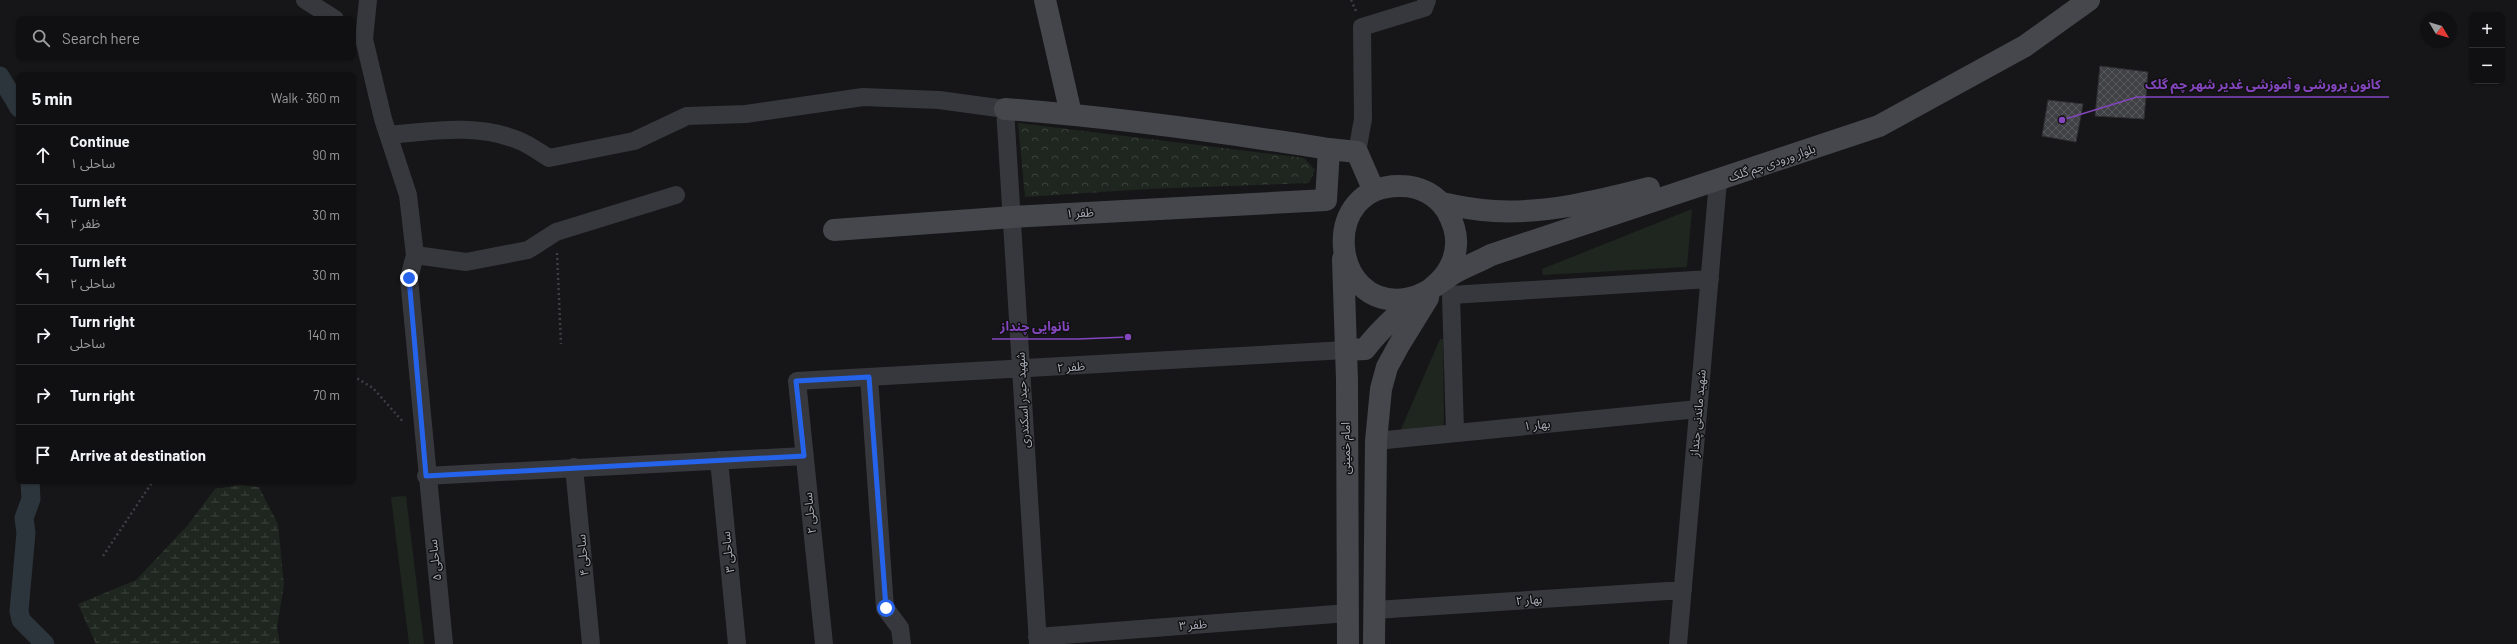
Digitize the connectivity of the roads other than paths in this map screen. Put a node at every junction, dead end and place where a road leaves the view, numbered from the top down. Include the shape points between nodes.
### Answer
1 (305, 0) edge
2 (368, 0) edge
3 (1045, 0) edge
4 (1427, 0) edge
5 (2070, 0) edge
6 (2089, 0) edge
7 (330, 16) edge
8 (358, 36) edge
9 (1005, 109) junction
10 (1071, 114) junction
11 (389, 135) junction
12 (1329, 149) junction
13 (1358, 152) junction
14 (1718, 181) junction
15 (1374, 191) junction
16 (676, 195) dead end
17 (1326, 200) junction
18 (1442, 204) junction
19 (1528, 210) junction
20 (1348, 216) junction
21 (1013, 217) junction
22 (834, 230) dead end
23 (1538, 241) junction
24 (1343, 252) junction
25 (415, 255) junction
26 (1710, 278) junction
27 (1436, 286) junction
28 (1346, 350) junction
29 (1021, 370) junction
30 (869, 377) junction
31 (796, 381) joint
32 (1698, 409) junction
33 (1455, 433) junction
34 (1376, 441) junction
35 (804, 456) junction
36 (720, 460) junction
37 (574, 467) junction
38 (426, 476) junction
39 (1683, 590) junction
40 (1374, 610) junction
41 (1348, 612) junction
42 (1038, 640) edge
43 (444, 644) edge
44 (591, 644) edge
45 (737, 644) edge
46 (824, 644) edge
47 (902, 644) edge
48 (1348, 644) edge
49 (1374, 644) edge
50 (1678, 644) edge

1 - 7 street
2 - 8 street
3 - 10 street
4 - 13 street via 1424,8 1362,27 1363,119
5 - 19 street, بلوار ورودی چم گلک via 2020,35 1876,116 1655,187 1603,200
6 - 14 street, بلوار ورودی چم گلک via 2025,46 1879,126
8 - 11 street
9 - 10 street
9 - 11 street via 939,100 863,97 746,114 687,116 634,141 549,158 521,141 495,132 460,129
9 - 21 street, شهید حیدر اسکندری
10 - 12 street via 1172,125
11 - 25 street via 408,195
12 - 13 street
12 - 17 street
13 - 15 street
14 - 23 street, بلوار ورودی چم گلک via 1659,197
14 - 26 street, شهید ماندنی چنداز
15 - 18 street via 1392,185 1410,186 1428,192
15 - 20 street via 1360,201
16 - 25 street via 556,232 528,250 466,262
17 - 20 street
17 - 21 street, ظفر ۱
18 - 19 street, بلوار ورودی چم گلک via 1493,212
18 - 27 street via 1452,219 1456,237 1455,255 1448,272
19 - 23 street via 1516,222 1517,232 1520,237
20 - 24 street via 1343,234
21 - 22 street, ظفر ۱
21 - 29 street, شهید حیدر اسکندری
23 - 27 street, بلوار ورودی چم گلک via 1492,255 1456,272
24 - 27 street via 1348,268 1358,282 1372,292 1388,298 1405,299 1422,295
24 - 28 street, امام خمینی
25 - 38 street, ساحلی ۵ via 409,278
26 - 32 street, شهید ماندنی چنداز
26 - 33 street via 1450,295
27 - 28 street via 1398,314 1365,349
27 - 34 street via 1412,322 1388,367 1381,388
28 - 29 street, ظفر ۲
28 - 41 street, امام خمینی
29 - 30 street, ظفر ۲
29 - 42 street, شهید حیدر اسکندری
30 - 31 street, ظفر ۲
30 - 47 street via 886,608 900,628
31 - 35 street, ساحلی ۲
32 - 33 street, بهار ۱
32 - 39 street, شهید ماندنی چنداز
33 - 34 street, بهار ۱
34 - 40 street
35 - 36 street
35 - 46 street, ساحلی ۲
36 - 37 street
36 - 45 street, ساحلی ۳
37 - 38 street
37 - 44 street, ساحلی ۴
38 - 43 street, ساحلی ۵
39 - 40 street, بهار ۲
39 - 50 street, شهید ماندنی چنداز
40 - 49 street
41 - 42 street, ظفر ۳
41 - 48 street, امام خمینی

